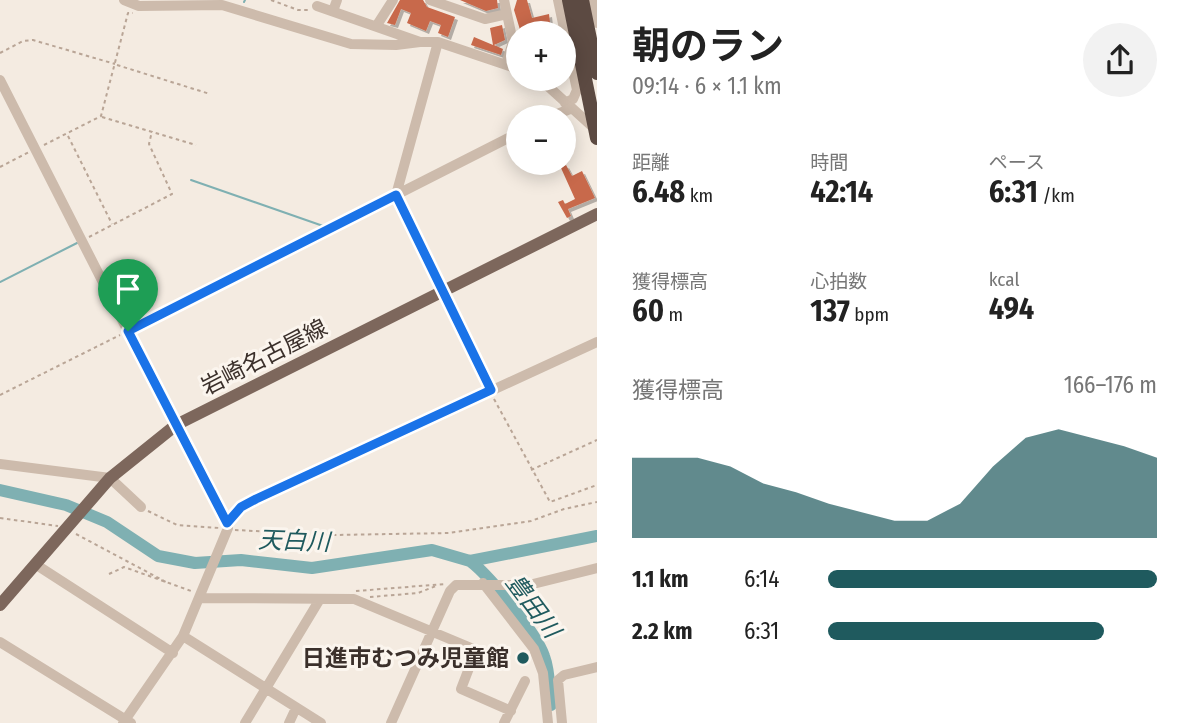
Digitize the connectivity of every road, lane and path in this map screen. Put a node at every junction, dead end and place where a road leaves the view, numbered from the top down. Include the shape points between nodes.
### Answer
1 (124, 0) edge
2 (271, 0) edge
3 (337, 0) edge
4 (393, 0) edge
5 (430, 0) edge
6 (504, 0) edge
7 (576, 3) edge
8 (237, 4) edge
9 (317, 6) joint
10 (333, 11) junction
11 (128, 13) dead end
12 (507, 14) junction
13 (508, 21) edge
14 (597, 23) edge
15 (377, 25) junction
16 (420, 42) junction
17 (438, 42) junction
18 (0, 53) edge
19 (506, 64) edge
20 (116, 65) junction
21 (597, 73) edge
22 (0, 80) edge
23 (552, 91) edge
24 (210, 94) dead end
25 (567, 105) edge
26 (569, 105) edge
27 (576, 114) edge
28 (101, 117) junction
29 (152, 131) junction
30 (67, 134) junction
31 (596, 134) edge
32 (506, 139) edge
33 (196, 145) dead end
34 (36, 149) junction
35 (0, 167) edge
36 (396, 195) junction
37 (597, 215) edge
38 (113, 225) junction
39 (82, 240) junction
40 (443, 291) junction
41 (128, 331) junction
42 (597, 342) edge
43 (491, 390) junction
44 (0, 395) edge
45 (176, 425) junction
46 (597, 440) edge
47 (0, 464) edge
48 (530, 471) junction
49 (110, 478) junction
50 (597, 485) edge
51 (597, 502) edge
52 (141, 507) joint
53 (0, 518) edge
54 (26, 520) dead end
55 (228, 527) junction
56 (104, 548) dead end
57 (35, 564) junction
58 (597, 568) edge
59 (109, 574) dead end
60 (438, 584) junction
61 (489, 584) junction
62 (172, 585) junction
63 (456, 585) junction
64 (354, 591) dead end
65 (201, 595) junction
66 (320, 599) junction
67 (359, 601) junction
68 (0, 605) edge
69 (434, 631) junction
70 (183, 636) junction
71 (0, 642) edge
72 (173, 653) junction
73 (597, 667) edge
74 (525, 681) dead end
75 (265, 687) junction
76 (296, 708) junction
77 (511, 711) junction
78 (126, 722) edge
79 (245, 723) edge
80 (289, 723) edge
81 (321, 723) edge
82 (391, 723) edge
83 (504, 723) edge
84 (548, 723) edge
85 (562, 723) edge

1 - 8 street via 139,6
2 - 9 path via 298,10
3 - 10 street
4 - 15 street
5 - 12 street via 485,19
6 - 12 street
7 - 14 street
7 - 21 highway
7 - 26 street via 577,90
7 - 31 highway
8 - 16 street via 343,42
9 - 10 street
10 - 15 street
11 - 20 path
12 - 13 street
15 - 16 street
16 - 17 street
17 - 19 street
17 - 36 street
18 - 20 path via 33,40
20 - 24 path
20 - 28 path
22 - 34 street
23 - 25 street
27 - 31 street
28 - 29 path
28 - 30 path
29 - 33 path
29 - 38 path via 149,145 172,194
30 - 34 path
30 - 38 path
32 - 36 street
34 - 35 path
34 - 39 street
36 - 40 street
36 - 41 path
37 - 40 main road, 岩崎名古屋線
38 - 39 path
39 - 41 street
40 - 43 path
40 - 45 main road, 岩崎名古屋線
41 - 44 path
41 - 45 street
42 - 43 street
43 - 48 path
43 - 55 street via 256,499 241,507
45 - 49 main road, 岩崎名古屋線
45 - 55 street
46 - 48 path
47 - 49 street
48 - 50 path via 550,502
49 - 52 street
49 - 57 main road, 岩崎名古屋線
51 - 55 path via 531,521 449,533 334,535
52 - 55 path via 177,525
53 - 54 path
55 - 65 street
56 - 62 path
57 - 68 main road, 岩崎名古屋線
57 - 72 street
58 - 61 street via 529,585
59 - 62 path via 124,568
60 - 63 path
60 - 64 path
60 - 67 path via 418,593 390,593
61 - 63 street
61 - 84 street via 534,649 543,673
62 - 65 path
63 - 69 street
65 - 66 street
65 - 70 street
66 - 67 street
66 - 75 street
67 - 69 street
69 - 77 street via 476,650 461,689
69 - 82 street
70 - 72 street
70 - 75 street
71 - 78 street
72 - 78 street
73 - 85 street via 558,680
74 - 77 street
75 - 76 street
75 - 79 street
76 - 80 street
76 - 81 street
77 - 83 street

